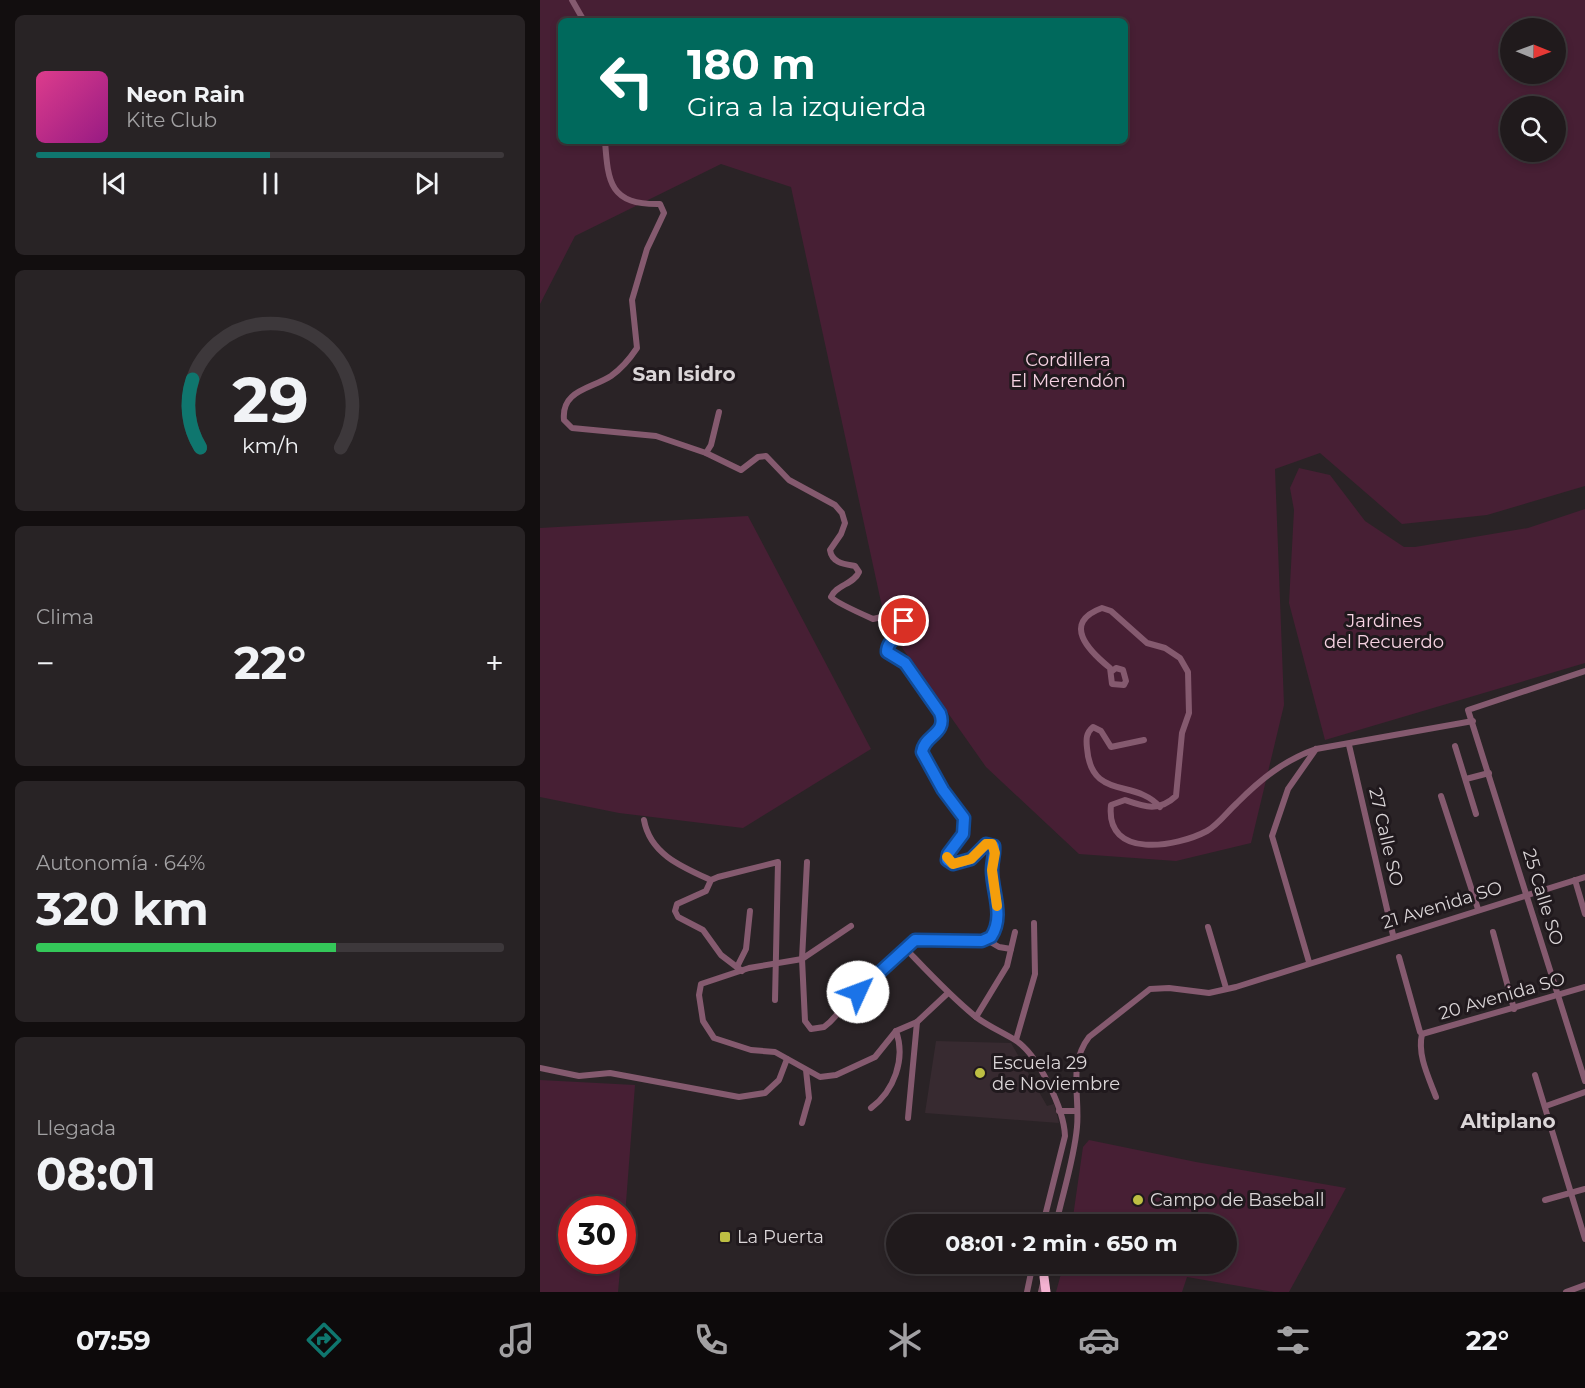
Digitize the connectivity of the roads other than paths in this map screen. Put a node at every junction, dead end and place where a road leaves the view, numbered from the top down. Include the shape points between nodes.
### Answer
1 (572, 0) edge
2 (582, 18) edge
3 (605, 144) edge
4 (719, 412) dead end
5 (706, 453) junction
6 (1585, 671) edge
7 (1111, 672) dead end
8 (1473, 721) junction
9 (1144, 740) dead end
10 (1349, 745) junction
11 (1455, 746) dead end
12 (1316, 749) junction
13 (1488, 771) junction
14 (1468, 778) junction
15 (1441, 796) dead end
16 (1160, 807) junction
17 (1476, 814) dead end
18 (644, 820) dead end
19 (807, 862) dead end
20 (1585, 878) edge
21 (711, 880) junction
22 (1575, 880) junction
23 (1528, 894) junction
24 (1478, 909) junction
25 (750, 911) dead end
26 (1585, 914) edge
27 (1034, 922) dead end
28 (851, 926) dead end
29 (1208, 927) dead end
30 (1015, 932) dead end
31 (1493, 932) dead end
32 (1393, 935) junction
33 (987, 940) junction
34 (906, 949) junction
35 (1011, 949) junction
36 (1399, 957) dead end
37 (802, 959) junction
38 (1309, 962) junction
39 (774, 965) junction
40 (739, 969) junction
41 (1585, 987) edge
42 (1226, 988) junction
43 (948, 993) junction
44 (1557, 996) junction
45 (775, 999) dead end
46 (1514, 1009) junction
47 (976, 1017) junction
48 (917, 1022) junction
49 (896, 1031) junction
50 (1425, 1034) junction
51 (1016, 1040) junction
52 (787, 1059) junction
53 (540, 1068) edge
54 (806, 1070) junction
55 (1535, 1075) dead end
56 (1585, 1081) edge
57 (1585, 1092) edge
58 (1436, 1097) dead end
59 (1546, 1106) junction
60 (871, 1107) dead end
61 (1059, 1111) junction
62 (1077, 1111) junction
63 (908, 1118) dead end
64 (802, 1123) dead end
65 (1059, 1161) junction
66 (1070, 1164) junction
67 (1585, 1190) edge
68 (1571, 1193) junction
69 (1545, 1200) dead end
70 (1046, 1214) edge
71 (1058, 1214) edge
72 (1585, 1239) edge
73 (1031, 1274) edge
74 (1045, 1274) edge
75 (1044, 1277) junction
76 (1585, 1285) edge
77 (1027, 1292) edge
78 (1041, 1292) edge
79 (1046, 1292) edge
80 (1566, 1292) edge

1 - 2 street
3 - 5 street via 611,185 627,200 660,204 664,213 647,249 632,300 637,348 612,375 572,395 565,402 564,420 572,428 656,436
4 - 5 street
5 - 33 street via 741,470 758,457 766,456 789,480 820,495 842,513 844,529 831,548 831,556 837,562 855,566 859,572 831,597 873,620 895,614 903,618 902,631 887,652 905,663 940,713 940,731 923,745 922,752 964,818 963,834 947,860 953,864 963,862 986,844 995,848 992,870 998,908 994,933
6 - 8 street via 1468,708
7 - 16 street via 1089,651 1082,637 1085,620 1102,608 1111,611 1147,643 1180,658 1188,672 1189,713 1182,733 1176,796
8 - 10 street
8 - 13 street, 25 Calle SO
9 - 16 street via 1111,747 1098,728 1093,727 1086,739 1087,756 1100,780 1148,796
10 - 12 street
10 - 32 street, 27 Calle SO
11 - 14 street
12 - 16 street via 1287,760 1209,830 1187,839 1141,846 1127,841 1114,828 1111,805 1118,801
12 - 38 street via 1288,789 1272,836
13 - 14 street
13 - 23 street, 25 Calle SO
14 - 17 street
15 - 24 street
18 - 21 street via 647,837 660,851
19 - 37 street
20 - 22 street, 21 Avenida SO
21 - 39 street via 778,862
21 - 40 street via 706,891 677,904 675,911 678,917 703,930 721,955
22 - 23 street, 21 Avenida SO
22 - 26 street
23 - 24 street, 21 Avenida SO
23 - 44 street, 25 Calle SO
24 - 32 street, 21 Avenida SO
25 - 40 street via 748,943
27 - 51 street via 1035,974
28 - 37 street
29 - 42 street
30 - 35 street
31 - 46 street
32 - 38 street, 21 Avenida SO
33 - 34 street via 921,939
33 - 35 street
34 - 37 street via 817,1030 807,1027 805,1021
34 - 43 street
35 - 47 street via 1003,975
36 - 50 street via 1420,1032
37 - 39 street
38 - 42 street, 21 Avenida SO
39 - 40 street
39 - 45 street
40 - 52 street via 701,984 703,1021 714,1038 751,1050 775,1052
41 - 44 street, 20 Avenida SO
42 - 62 street, 21 Avenida SO via 1209,993 1150,989 1089,1037 1077,1059
43 - 47 street
43 - 48 street
44 - 46 street, 20 Avenida SO
44 - 56 street, 25 Calle SO
46 - 50 street, 20 Avenida SO
47 - 51 street
48 - 49 street
48 - 63 street
49 - 54 street via 875,1058 849,1070 820,1077
49 - 60 street via 897,1073 888,1090
50 - 58 street via 1422,1048
51 - 61 street via 1041,1070
52 - 53 street via 779,1080 765,1093 739,1097 610,1073 579,1076
52 - 54 street
54 - 64 street via 809,1098
55 - 59 street
57 - 59 street
59 - 68 street
61 - 62 street
61 - 65 street via 1065,1136
62 - 66 street
65 - 66 street
65 - 70 street
66 - 71 street
67 - 68 street
68 - 69 street
68 - 72 street
73 - 77 street
74 - 75 street
75 - 78 street
75 - 79 highway
76 - 80 street

